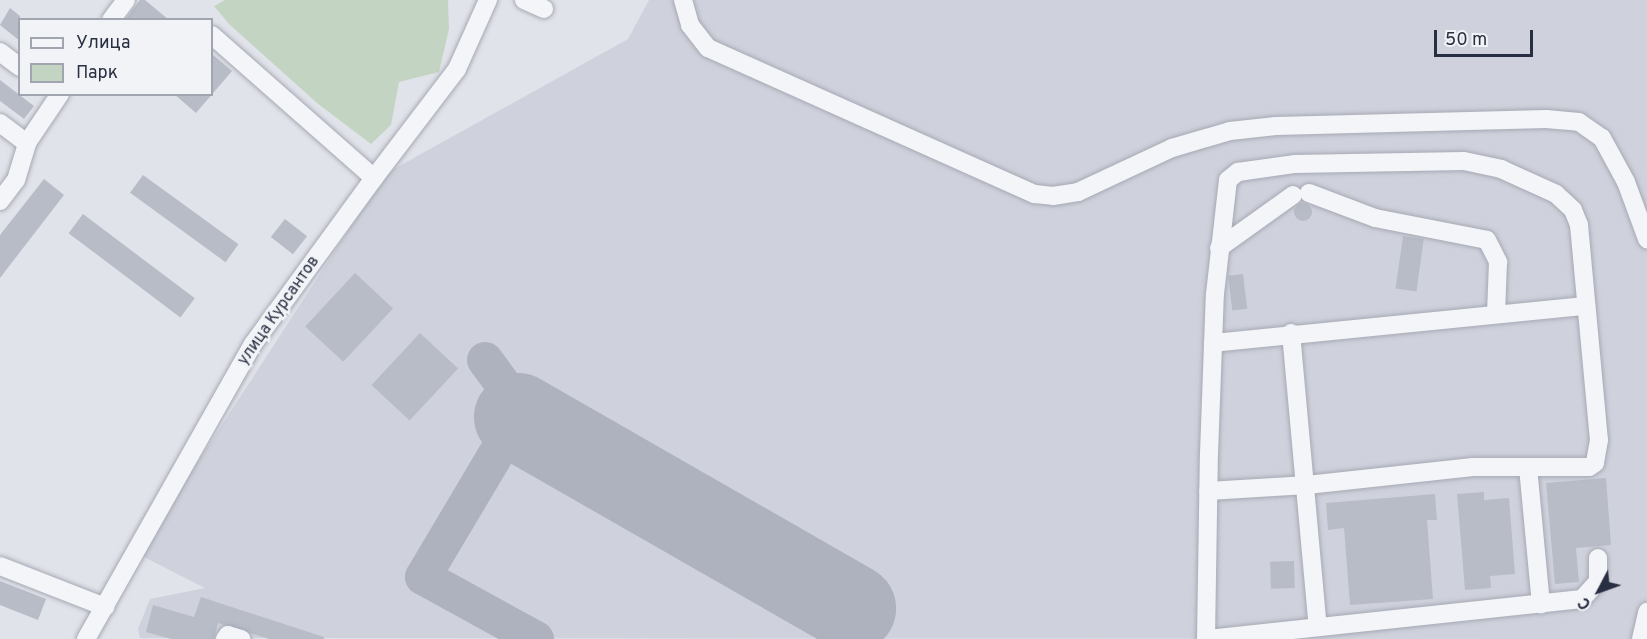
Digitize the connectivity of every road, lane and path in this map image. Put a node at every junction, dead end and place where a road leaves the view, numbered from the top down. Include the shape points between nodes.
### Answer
1 (126, 0) edge
2 (488, 0) edge
3 (524, 0) edge
4 (683, 0) edge
5 (544, 9) dead end
6 (112, 18) edge
7 (213, 36) edge
8 (0, 52) edge
9 (18, 66) edge
10 (59, 96) edge
11 (0, 123) edge
12 (27, 143) junction
13 (374, 178) junction
14 (0, 201) edge
15 (1647, 239) edge
16 (1219, 248) junction
17 (1586, 306) junction
18 (1496, 313) junction
19 (1291, 333) junction
20 (1213, 343) junction
21 (1528, 467) junction
22 (1307, 485) junction
23 (1208, 491) junction
24 (1598, 558) dead end
25 (0, 566) edge
26 (1541, 604) junction
27 (105, 608) junction
28 (1647, 612) edge
29 (1318, 627) junction
30 (1250, 637) edge
31 (86, 639) edge
32 (225, 639) edge
33 (241, 639) edge
34 (1207, 639) edge
35 (1641, 639) edge

1 - 6 street
2 - 13 street, улица Курсантов via 457,69
3 - 5 street
4 - 15 street via 690,25 708,48 1035,194 1078,192 1172,148 1230,131 1276,126 1546,119 1579,122 1602,138 1626,182
7 - 13 street
8 - 9 street
10 - 12 street
11 - 12 street
12 - 14 street via 16,180
13 - 27 street, улица Курсантов via 253,344
16 - 17 street via 1225,183 1238,172 1295,164 1486,164 1556,194 1574,210 1579,225
16 - 18 street via 1301,194 1375,218 1487,240 1498,262
16 - 20 street
17 - 18 street
17 - 21 street via 1599,459 1589,467
18 - 19 street
19 - 20 street
19 - 22 street
20 - 23 street
21 - 22 street via 1473,467
21 - 26 street
22 - 23 street
22 - 29 street
23 - 34 street
24 - 26 street via 1598,581 1587,597
25 - 27 street
26 - 29 street
27 - 31 street, улица Курсантов
28 - 35 street
29 - 30 street
30 - 34 street
32 - 33 street via 228,635

